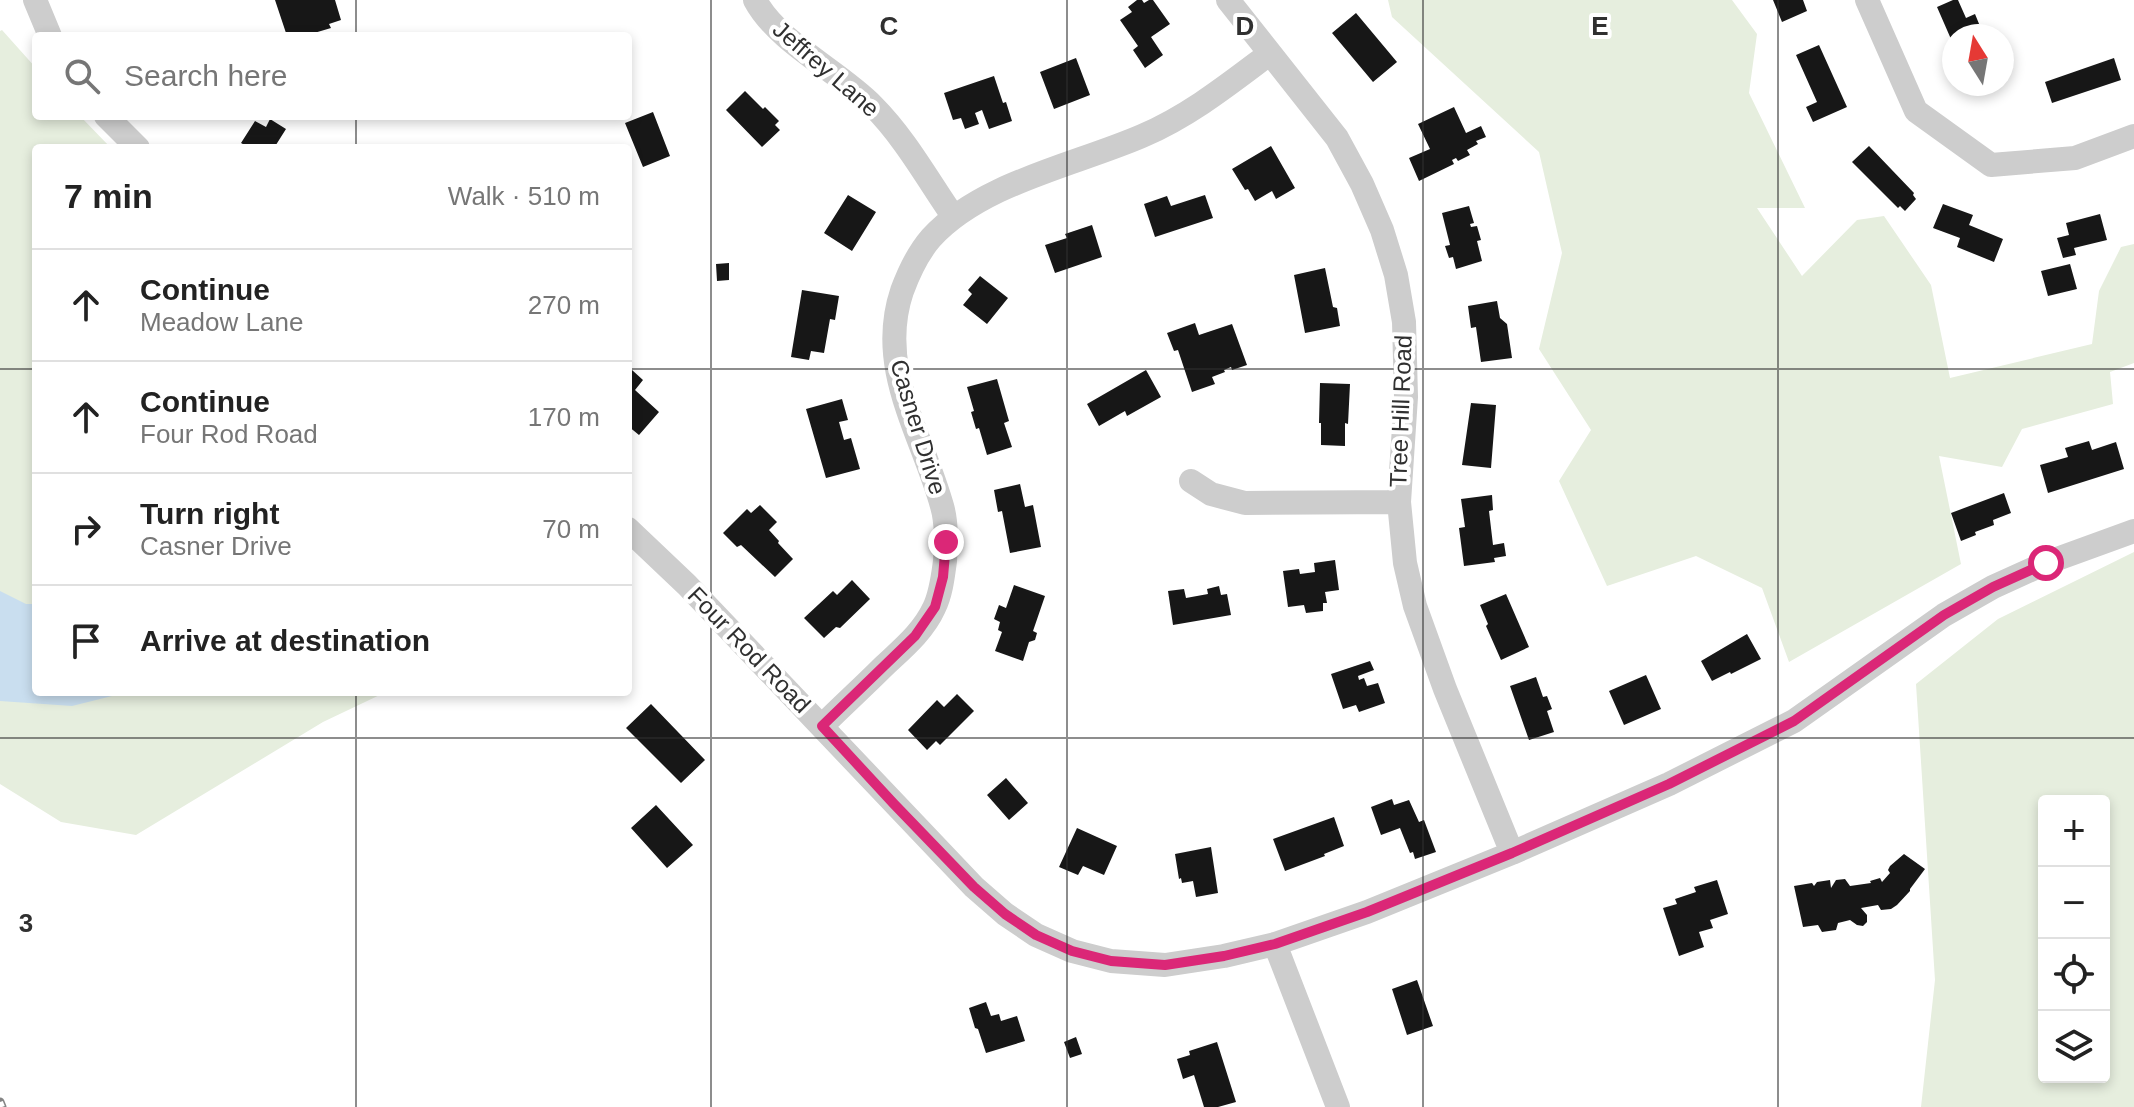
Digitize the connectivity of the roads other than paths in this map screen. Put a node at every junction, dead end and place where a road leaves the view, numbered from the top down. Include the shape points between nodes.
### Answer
1 (35, 0) edge
2 (755, 0) edge
3 (1228, 0) edge
4 (1867, 0) edge
5 (48, 32) edge
6 (1269, 54) junction
7 (110, 120) edge
8 (2134, 136) edge
9 (134, 144) edge
10 (953, 216) junction
11 (1191, 481) dead end
12 (1399, 502) junction
13 (2134, 531) edge
14 (632, 533) edge
15 (822, 726) junction
16 (1512, 853) junction
17 (1275, 944) junction
18 (1338, 1107) edge

1 - 5 street
2 - 10 street, Jeffrey Lane via 775,27 874,106
3 - 6 street, Tree Hill Road
4 - 8 street via 1916,111 1991,165 2075,158
6 - 10 street, Casner Drive via 1218,93 1144,136 1020,183
6 - 12 street, Tree Hill Road via 1337,138 1382,230 1396,275 1404,322 1406,397
7 - 9 street
10 - 15 street, Casner Drive via 909,271 897,306 893,343 898,382 943,509 943,577 935,607 915,636
11 - 12 street via 1211,494 1245,503
12 - 16 street, Tree Hill Road via 1415,606
13 - 16 street, Four Rod Road via 1993,587 1944,615 1794,721 1669,784
14 - 15 street, Four Rod Road
15 - 17 street, Four Rod Road via 974,887 1036,935 1111,961 1165,965
16 - 17 street, Four Rod Road
17 - 18 street

